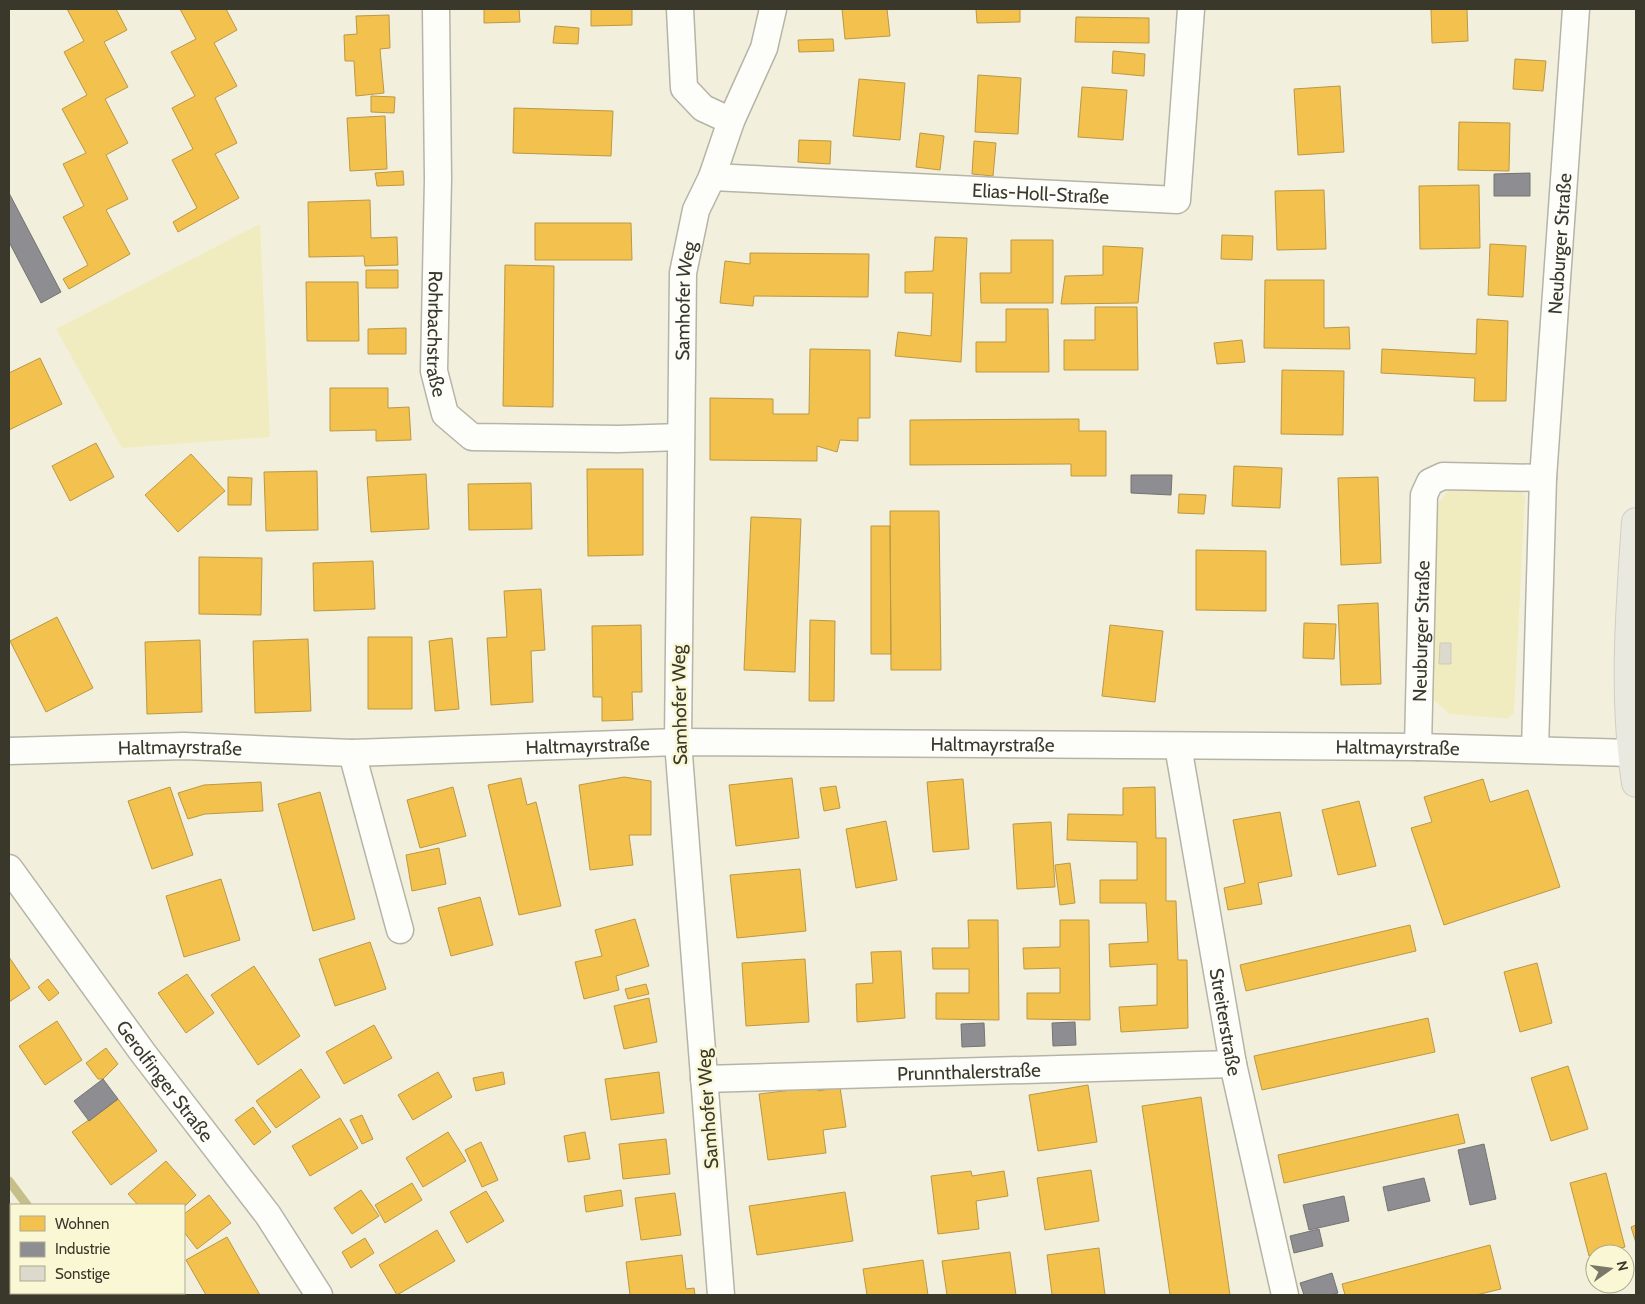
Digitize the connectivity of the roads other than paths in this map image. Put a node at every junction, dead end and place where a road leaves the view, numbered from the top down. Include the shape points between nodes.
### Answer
1 (436, 9) edge
2 (680, 9) edge
3 (773, 9) edge
4 (1190, 9) edge
5 (1576, 9) edge
6 (731, 121) junction
7 (712, 177) junction
8 (681, 437) junction
9 (1544, 478) junction
10 (1636, 522) edge
11 (678, 742) junction
12 (1178, 746) junction
13 (1418, 747) junction
14 (1535, 750) junction
15 (9, 751) edge
16 (352, 752) junction
17 (1632, 753) junction
18 (1636, 783) edge
19 (9, 868) edge
20 (400, 930) dead end
21 (1233, 1064) junction
22 (704, 1078) junction
23 (319, 1295) edge
24 (721, 1295) edge
25 (1285, 1295) edge

1 - 8 street, Rohrbachstraße via 438,179 434,371 445,414 472,437
2 - 6 street via 684,88 703,108
3 - 6 street, Samhofer Weg via 764,48
4 - 7 street, Elias-Holl-Straße via 1178,200
5 - 9 street, Neuburger Straße
6 - 7 street, Samhofer Weg
7 - 8 street, Samhofer Weg via 696,210 683,273
8 - 11 street, Samhofer Weg
9 - 13 street, Neuburger Straße via 1442,476 1430,482 1424,495
9 - 14 street, Neuburger Straße
10 - 17 main road via 1628,652
11 - 12 street, Haltmayrstraße
11 - 16 street, Haltmayrstraße
11 - 22 street, Samhofer Weg
12 - 13 street, Haltmayrstraße
12 - 21 street, Streiterstraße
13 - 14 street, Haltmayrstraße
14 - 17 street, Haltmayrstraße
15 - 16 street, Haltmayrstraße via 184,746
16 - 20 street
17 - 18 main road
19 - 23 street, Gerolfinger Straße via 268,1216
21 - 22 street, Prunnthalerstraße
21 - 25 street, Streiterstraße
22 - 24 street, Samhofer Weg

